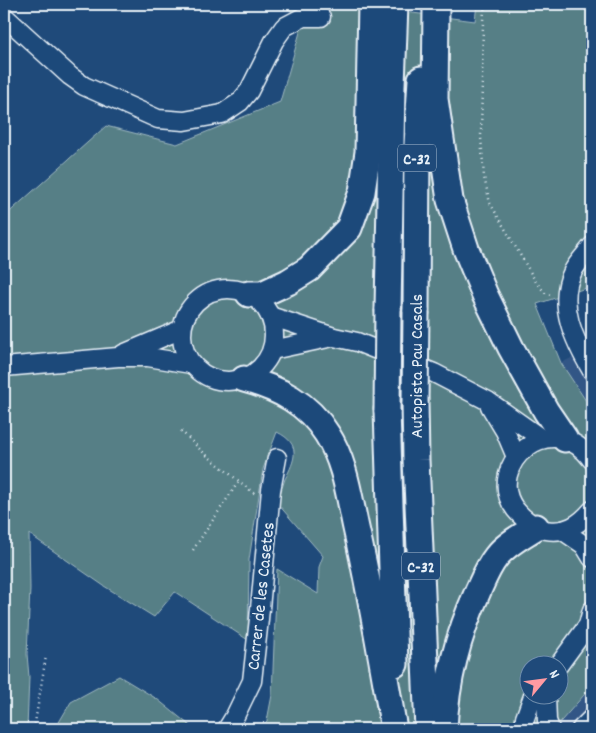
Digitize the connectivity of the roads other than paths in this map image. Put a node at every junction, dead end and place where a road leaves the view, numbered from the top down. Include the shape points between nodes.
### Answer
1 (371, 4) edge
2 (395, 4) edge
3 (426, 4) edge
4 (434, 4) edge
5 (4, 16) edge
6 (321, 17) dead end
7 (592, 246) edge
8 (249, 294) junction
9 (270, 316) junction
10 (182, 329) junction
11 (334, 337) junction
12 (272, 350) junction
13 (118, 357) junction
14 (191, 364) junction
15 (4, 367) edge
16 (592, 371) edge
17 (244, 379) junction
18 (488, 401) junction
19 (554, 439) junction
20 (516, 457) junction
21 (277, 458) dead end
22 (592, 460) edge
23 (592, 510) edge
24 (536, 527) junction
25 (562, 530) junction
26 (592, 558) edge
27 (592, 610) edge
28 (565, 656) edge
29 (529, 706) edge
30 (548, 706) edge
31 (592, 718) edge
32 (551, 727) edge
33 (227, 729) edge
34 (395, 729) edge
35 (428, 729) edge
36 (444, 729) edge
37 (524, 729) edge
38 (580, 729) edge

1 - 8 highway via 368,152 362,192 349,228 309,268 288,282 262,294
2 - 34 highway, Autopista Pau Casals / C-32, bridge via 387,410
3 - 35 highway, Autopista Pau Casals / C-32, bridge via 417,145 415,402
4 - 19 highway via 435,99 450,200 485,295 546,411
5 - 6 street via 84,86 158,119 184,121 222,114 240,102 284,27 303,17
7 - 16 street via 573,271 565,298 576,340
8 - 9 street
8 - 10 street via 232,289 214,291 199,298 187,312
9 - 11 street
9 - 12 street via 274,333
10 - 13 street
10 - 14 street via 183,347
11 - 12 street
11 - 18 street via 357,342 434,373
12 - 17 street via 261,368
13 - 14 street via 148,357
13 - 15 street
14 - 17 street via 206,376 224,382
17 - 34 highway via 270,387 298,402 327,434 344,470
18 - 19 street
18 - 20 street
19 - 20 street via 528,446
19 - 22 street via 584,449
20 - 24 street via 509,472 508,489 512,505 522,518
21 - 33 street, Carrer de les Casetes via 252,681
23 - 25 street via 574,527
24 - 25 street
24 - 36 highway via 513,541 486,572 456,651 445,700
25 - 26 street via 584,545
27 - 28 street via 588,625
29 - 37 street
30 - 32 street
31 - 38 street

